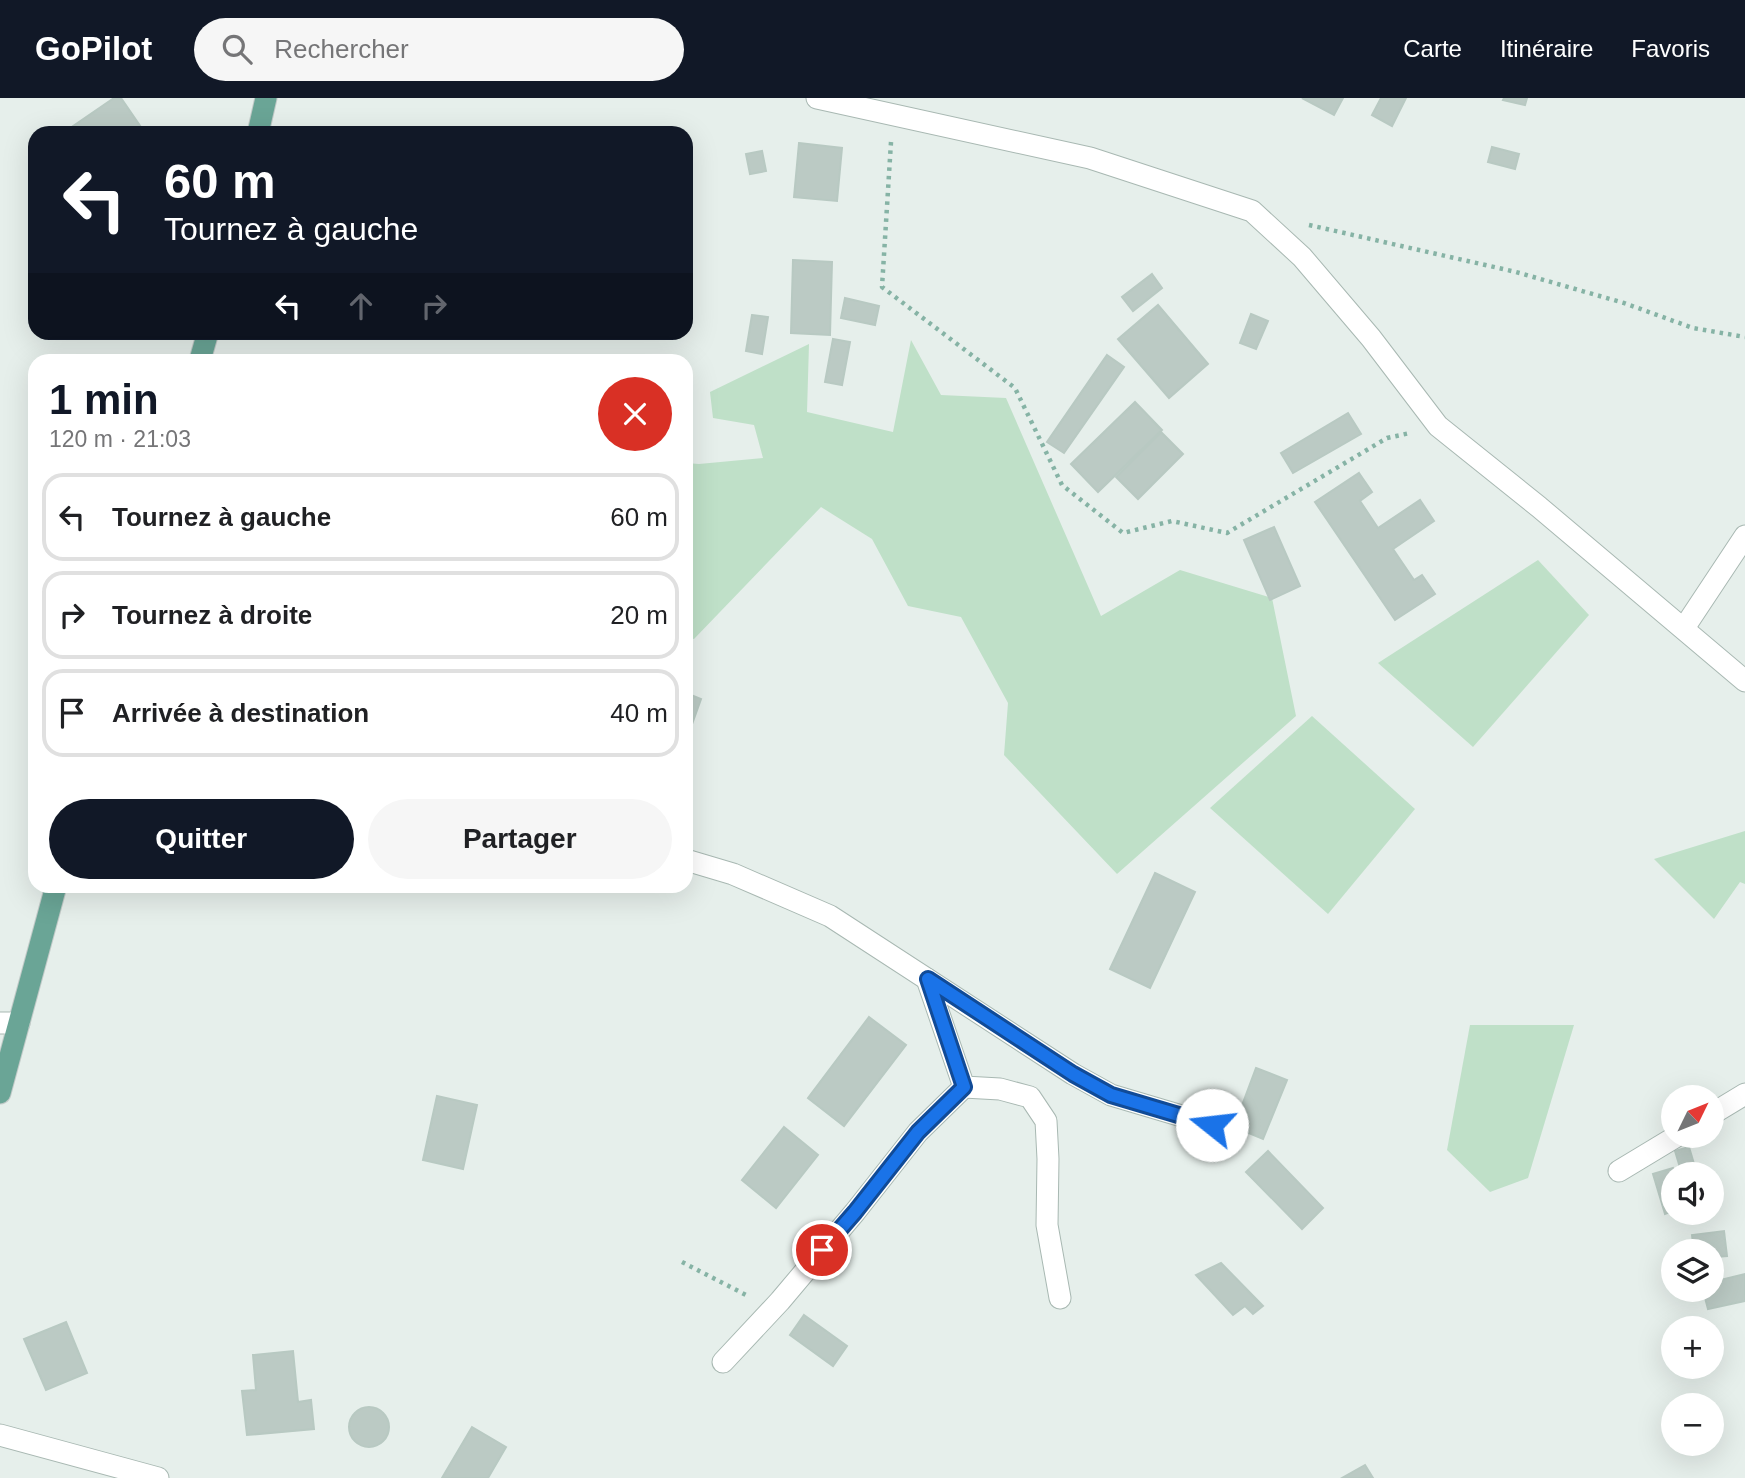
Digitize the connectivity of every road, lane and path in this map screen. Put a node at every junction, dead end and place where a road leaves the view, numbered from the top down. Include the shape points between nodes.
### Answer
1 (266, 98) edge
2 (817, 98) edge
3 (893, 115) junction
4 (260, 126) edge
5 (1304, 223) dead end
6 (1745, 337) edge
7 (1438, 426) junction
8 (1745, 536) edge
9 (1684, 628) junction
10 (1745, 681) edge
11 (693, 862) edge
12 (54, 893) edge
13 (928, 979) junction
14 (10, 1023) edge
15 (964, 1087) junction
16 (0, 1093) edge
17 (1745, 1094) edge
18 (1724, 1107) edge
19 (1212, 1125) dead end
20 (1661, 1146) edge
21 (1619, 1171) dead end
22 (682, 1262) dead end
23 (1060, 1298) dead end
24 (780, 1301) junction
25 (723, 1362) dead end
26 (0, 1435) edge
27 (158, 1478) edge

1 - 4 main road
2 - 3 street
3 - 7 street via 1090,158 1252,211 1302,257
3 - 7 path via 882,287 1015,388 1062,485 1123,533 1172,521 1227,533 1387,438
5 - 6 path via 1516,272 1693,328
7 - 9 street
8 - 9 street
9 - 10 street
11 - 13 street via 733,874 830,916
12 - 14 main road
13 - 15 street
13 - 19 street via 1111,1095
14 - 16 main road
15 - 23 street via 1000,1088 1030,1097 1046,1121 1047,1225
15 - 24 street via 918,1132
17 - 18 street
20 - 21 street
22 - 24 path via 745,1296
24 - 25 street
26 - 27 street

